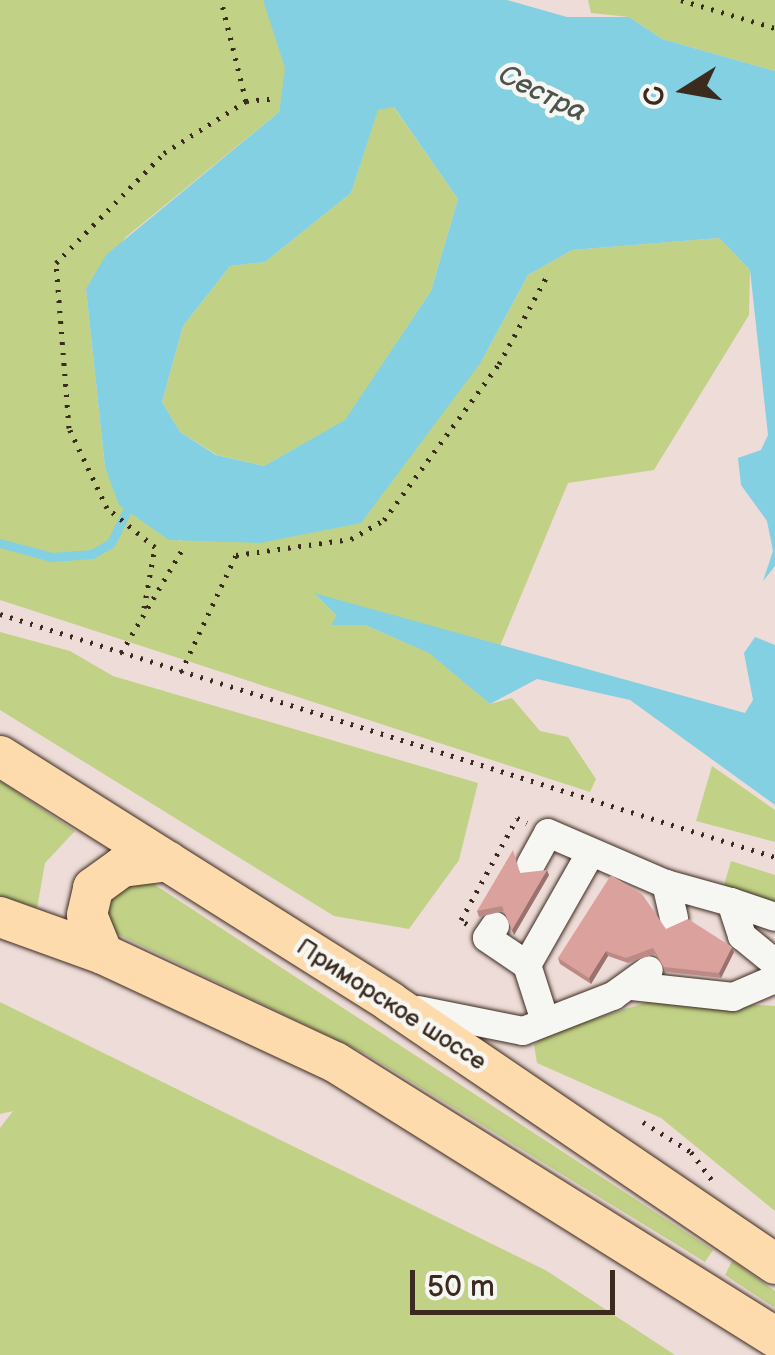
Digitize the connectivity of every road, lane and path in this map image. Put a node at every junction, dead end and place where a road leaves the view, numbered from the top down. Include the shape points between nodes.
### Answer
1 (220, 0) edge
2 (681, 0) edge
3 (775, 28) edge
4 (272, 99) dead end
5 (246, 101) junction
6 (547, 276) dead end
7 (182, 550) dead end
8 (144, 608) junction
9 (0, 614) edge
10 (120, 653) junction
11 (181, 672) junction
12 (0, 756) edge
13 (548, 833) junction
14 (590, 854) junction
15 (775, 858) edge
16 (168, 861) junction
17 (531, 864) dead end
18 (666, 884) junction
19 (731, 902) junction
20 (0, 917) edge
21 (775, 917) edge
22 (674, 918) dead end
23 (491, 932) joint
24 (103, 954) junction
25 (775, 964) edge
26 (527, 966) junction
27 (775, 979) edge
28 (390, 1002) junction
29 (546, 1021) junction
30 (775, 1264) edge
31 (775, 1337) edge

1 - 5 path
2 - 3 path
4 - 5 path
5 - 8 path via 164,152 56,263 69,428 107,508 154,547
6 - 11 path via 499,364 384,520 352,539 236,555
7 - 8 path
8 - 10 path
9 - 10 path
10 - 11 path
11 - 15 path
12 - 16 highway, Приморское шоссе
13 - 14 lane
13 - 17 lane
13 - 23 path via 517,818 462,920
14 - 18 lane
14 - 26 lane
16 - 24 highway via 122,867 93,888 87,915
16 - 28 highway, Приморское шоссе
18 - 19 lane
18 - 22 lane
19 - 21 lane
19 - 25 lane via 742,936
20 - 24 highway
23 - 26 lane
24 - 31 highway via 335,1062
26 - 29 lane
27 - 29 lane via 732,997 640,978
28 - 29 lane via 485,1030
28 - 30 highway, Приморское шоссе

